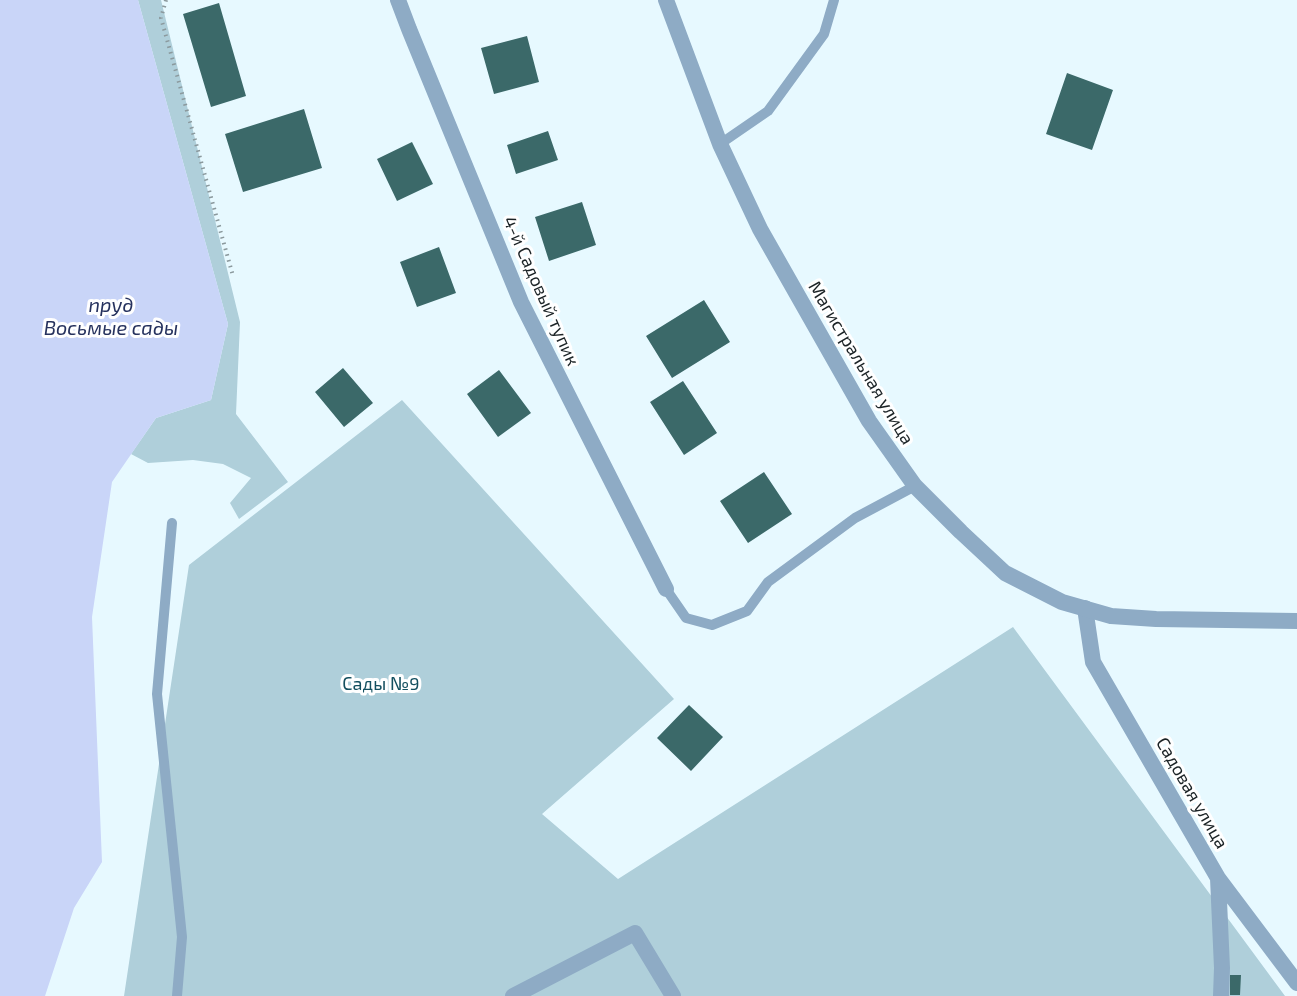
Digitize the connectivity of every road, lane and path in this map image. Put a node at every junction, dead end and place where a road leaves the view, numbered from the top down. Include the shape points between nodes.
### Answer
1 (166, 0) edge
2 (398, 0) edge
3 (666, 0) edge
4 (834, 0) edge
5 (720, 144) junction
6 (233, 276) dead end
7 (915, 486) junction
8 (172, 523) dead end
9 (666, 589) joint
10 (1085, 608) junction
11 (1297, 621) edge
12 (1218, 878) junction
13 (1297, 983) edge
14 (177, 996) edge
15 (513, 996) edge
16 (673, 996) edge
17 (1221, 996) edge

1 - 6 path via 161,18
2 - 9 street, 4-й Садовый тупик via 521,302
3 - 5 street, Магистральная улица
4 - 5 lane via 824,34 768,111
5 - 7 street, Магистральная улица via 760,229 869,421
7 - 9 lane via 855,518 768,582 747,611 712,626 686,618
7 - 10 street, Магистральная улица via 1005,573 1062,602
8 - 14 lane via 157,694 182,938
10 - 11 street, Магистральная улица via 1111,616 1156,619
10 - 12 street, Садовая улица via 1093,662
12 - 13 street, Садовая улица
12 - 17 street
15 - 16 street via 635,933

